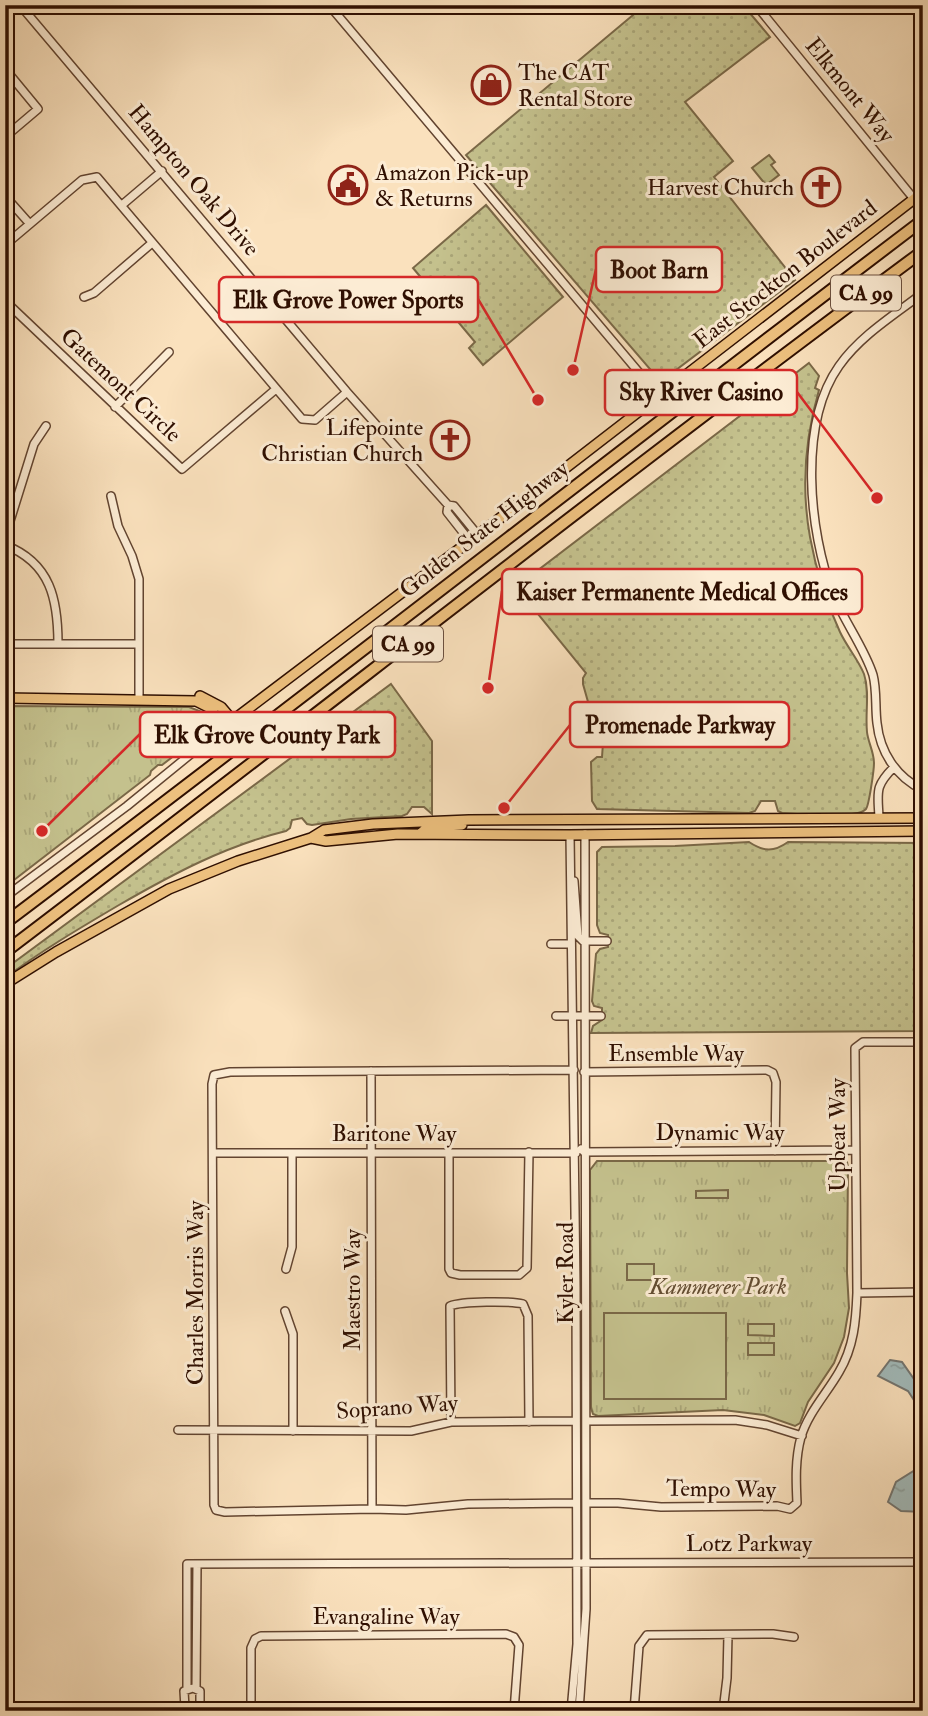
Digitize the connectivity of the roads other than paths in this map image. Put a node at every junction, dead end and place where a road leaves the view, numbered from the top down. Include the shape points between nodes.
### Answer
1 (20, 5) edge
2 (329, 5) edge
3 (756, 5) edge
4 (5, 69) edge
5 (5, 137) edge
6 (162, 171) junction
7 (923, 192) edge
8 (5, 196) edge
9 (914, 199) junction
10 (122, 205) junction
11 (923, 220) edge
12 (29, 223) junction
13 (152, 243) junction
14 (5, 244) edge
15 (923, 251) edge
16 (923, 293) edge
17 (84, 297) dead end
18 (5, 301) edge
19 (169, 352) dead end
20 (276, 389) junction
21 (347, 392) junction
22 (658, 396) junction
23 (115, 407) junction
24 (46, 426) dead end
25 (111, 496) dead end
26 (5, 537) edge
27 (473, 537) junction
28 (5, 545) edge
29 (5, 644) edge
30 (58, 644) junction
31 (138, 644) junction
32 (5, 698) edge
33 (139, 699) junction
34 (232, 720) junction
35 (224, 727) junction
36 (894, 767) junction
37 (923, 790) edge
38 (879, 818) junction
39 (923, 818) edge
40 (469, 820) junction
41 (768, 820) junction
42 (846, 820) junction
43 (416, 821) junction
44 (923, 831) edge
45 (770, 832) junction
46 (694, 833) junction
47 (421, 834) junction
48 (585, 834) junction
49 (368, 835) junction
50 (570, 835) junction
51 (312, 838) junction
52 (571, 872) junction
53 (5, 897) edge
54 (5, 923) edge
55 (586, 941) junction
56 (607, 941) dead end
57 (551, 944) dead end
58 (571, 944) junction
59 (5, 952) edge
60 (5, 984) edge
61 (556, 1016) dead end
62 (572, 1016) junction
63 (584, 1016) junction
64 (601, 1016) dead end
65 (923, 1042) edge
66 (371, 1072) junction
67 (574, 1072) junction
68 (584, 1072) junction
69 (856, 1150) junction
70 (775, 1151) junction
71 (449, 1152) junction
72 (528, 1152) junction
73 (575, 1152) junction
74 (584, 1152) junction
75 (213, 1153) junction
76 (292, 1153) junction
77 (371, 1153) junction
78 (584, 1227) junction
79 (286, 1269) dead end
80 (923, 1292) edge
81 (857, 1293) junction
82 (285, 1311) dead end
83 (575, 1340) junction
84 (586, 1421) junction
85 (451, 1422) junction
86 (529, 1422) junction
87 (576, 1422) junction
88 (178, 1430) dead end
89 (215, 1431) junction
90 (371, 1431) junction
91 (293, 1432) junction
92 (802, 1436) junction
93 (586, 1460) junction
94 (576, 1503) junction
95 (586, 1503) junction
96 (372, 1509) junction
97 (923, 1562) edge
98 (576, 1563) junction
99 (586, 1563) junction
100 (197, 1564) junction
101 (728, 1635) junction
102 (794, 1637) dead end
103 (192, 1689) junction
104 (192, 1711) edge
105 (251, 1711) edge
106 (514, 1711) edge
107 (571, 1711) edge
108 (579, 1711) edge
109 (634, 1711) edge
110 (723, 1711) edge

1 - 6 street, Hampton Oak Drive
2 - 22 street
3 - 9 street, Elkmont Way
4 - 5 street via 37,109
6 - 10 street
6 - 21 street, Hampton Oak Drive
7 - 9 main road, East Stockton Boulevard
8 - 12 street
9 - 22 main road, East Stockton Boulevard
10 - 12 street via 97,177 82,180
10 - 13 street
11 - 54 highway, Golden State Highway / CA 99
12 - 14 street
13 - 17 street
13 - 20 street
15 - 59 highway, Golden State Highway / CA 99
16 - 36 street via 865,339 838,368 822,405 813,452 814,516 825,568 873,675 879,733
18 - 23 street, Gatemont Circle
19 - 23 street
20 - 21 street via 302,419 315,420
20 - 23 street, Gatemont Circle via 182,469
21 - 27 street, Hampton Oak Drive
22 - 27 main road, East Stockton Boulevard
24 - 26 street via 31,452
25 - 31 street via 137,571
27 - 34 main road, East Stockton Boulevard
28 - 30 street via 26,556 49,583 57,608
29 - 30 street
30 - 31 street
31 - 33 street
32 - 33 main road
33 - 34 main road via 198,696 214,702
33 - 35 main road via 204,703
34 - 35 main road, East Stockton Boulevard
35 - 53 street, East Stockton Boulevard
36 - 37 street
36 - 38 street via 881,780
38 - 39 main road
38 - 42 main road
40 - 41 main road
40 - 43 main road
40 - 47 main road via 465,825 428,828
41 - 42 main road
41 - 46 main road via 759,825 708,825
42 - 45 main road via 777,825
43 - 49 main road via 414,826
43 - 51 main road via 324,830
44 - 45 main road
45 - 46 main road
46 - 48 main road
47 - 49 main road
47 - 50 main road
48 - 50 main road
48 - 55 street, Kyler Road
49 - 51 main road via 326,841
50 - 52 street, Kyler Road
51 - 60 main road via 238,861 169,890
52 - 55 street via 577,934
52 - 58 street, Kyler Road
55 - 56 street
55 - 63 street, Kyler Road
57 - 58 street
58 - 62 street, Kyler Road
61 - 62 street
62 - 63 street
62 - 67 street, Kyler Road
63 - 64 street
63 - 68 street, Kyler Road
65 - 69 street, Upbeat Way via 857,1045
66 - 67 street, Charles Morris Way
66 - 75 street, Charles Morris Way via 214,1075
66 - 77 street, Maestro Way
67 - 73 street, Kyler Road
67 - 74 street via 579,1144
68 - 70 street, Ensemble Way via 767,1070 776,1082
68 - 74 street, Kyler Road
69 - 70 street, Dynamic Way
69 - 81 street, Upbeat Way
70 - 74 street, Dynamic Way
71 - 72 street, Baritone Way
71 - 72 street via 449,1269 460,1275 519,1275 527,1268
71 - 77 street, Baritone Way
72 - 73 street, Baritone Way
73 - 78 street
73 - 83 street, Kyler Road
74 - 78 street, Kyler Road
75 - 76 street, Baritone Way
75 - 89 street, Charles Morris Way
76 - 77 street, Baritone Way
76 - 79 street via 292,1247
77 - 90 street, Maestro Way
78 - 84 street, Kyler Road
80 - 81 street
81 - 92 street, Tempo Way via 848,1353
82 - 91 street via 293,1334
83 - 84 street via 581,1415
83 - 87 street, Kyler Road
84 - 92 street via 735,1420
84 - 93 street, Kyler Road
85 - 86 street, Soprano Way
85 - 86 street via 450,1306 461,1303 523,1304 528,1316
85 - 90 street, Soprano Way via 411,1431
86 - 87 street, Soprano Way
87 - 93 street
87 - 94 street, Kyler Road
88 - 89 street, Soprano Way
89 - 91 street, Soprano Way
89 - 96 street, Charles Morris Way via 214,1506 220,1512
90 - 91 street, Soprano Way
90 - 96 street, Maestro Way
92 - 95 street, Tempo Way via 796,1468 797,1503 790,1509
93 - 95 street, Kyler Road
94 - 96 street, Charles Morris Way
94 - 98 street, Kyler Road
95 - 99 street, Kyler Road
97 - 99 street, Lotz Parkway
98 - 99 street, Lotz Parkway
98 - 100 street, Lotz Parkway
98 - 107 street, Kyler Road
99 - 108 street, Kyler Road
100 - 103 street
100 - 103 street, Lotz Parkway via 187,1564
101 - 102 street
101 - 109 street via 644,1637 639,1646
101 - 110 street
103 - 104 street via 184,1691 185,1708
103 - 104 street via 200,1691 200,1708
105 - 106 street, Evangaline Way via 251,1648 261,1636 506,1634 519,1645

